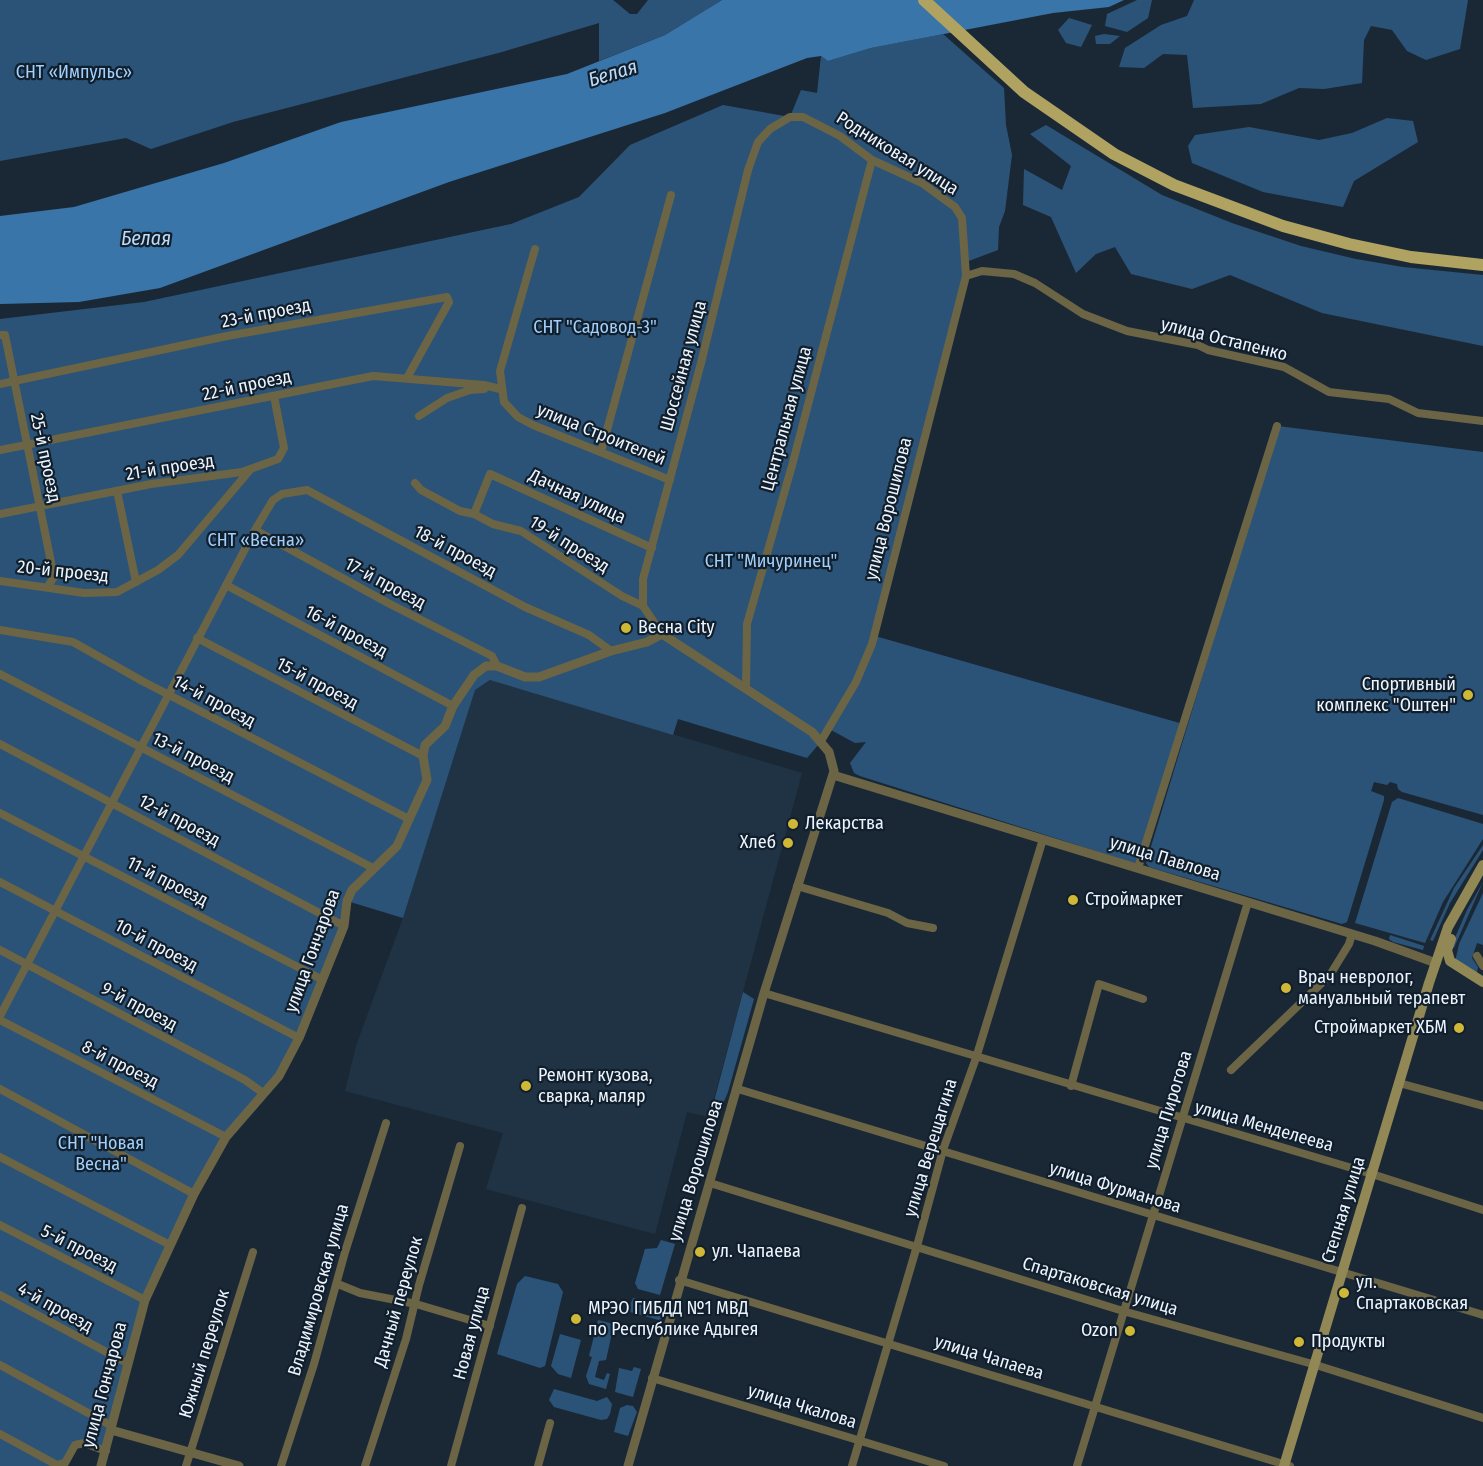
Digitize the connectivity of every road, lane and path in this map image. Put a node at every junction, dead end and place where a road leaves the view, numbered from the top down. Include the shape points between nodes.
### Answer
1 (924, 0) edge
2 (790, 117) joint
3 (872, 160) junction
4 (671, 195) dead end
5 (535, 249) dead end
6 (1483, 265) edge
7 (966, 276) junction
8 (2, 335) edge
9 (407, 378) junction
10 (14, 381) junction
11 (0, 384) edge
12 (501, 389) junction
13 (274, 396) junction
14 (419, 416) dead end
15 (1483, 421) edge
16 (1277, 426) dead end
17 (26, 446) junction
18 (0, 450) edge
19 (601, 452) junction
20 (252, 469) junction
21 (670, 480) junction
22 (415, 483) dead end
23 (117, 491) junction
24 (40, 506) junction
25 (474, 513) junction
26 (0, 514) edge
27 (255, 530) junction
28 (652, 548) junction
29 (0, 581) edge
30 (136, 582) junction
31 (226, 585) junction
32 (48, 586) junction
33 (643, 606) junction
34 (0, 630) edge
35 (662, 634) junction
36 (197, 638) junction
37 (611, 651) junction
38 (497, 666) junction
39 (0, 674) edge
40 (746, 687) junction
41 (170, 696) junction
42 (453, 706) junction
43 (821, 741) junction
44 (0, 744) edge
45 (141, 748) junction
46 (423, 756) junction
47 (833, 775) junction
48 (112, 804) junction
49 (0, 813) edge
50 (409, 819) junction
51 (1043, 839) junction
52 (85, 857) junction
53 (1483, 865) edge
54 (373, 868) junction
55 (1138, 868) junction
56 (0, 882) edge
57 (797, 886) junction
58 (1248, 902) junction
59 (1461, 902) junction
60 (56, 911) junction
61 (344, 926) junction
62 (933, 928) dead end
63 (1352, 934) junction
64 (0, 950) edge
65 (1477, 956) dead end
66 (1436, 963) junction
67 (27, 964) junction
68 (1483, 966) edge
69 (321, 979) junction
70 (1483, 982) edge
71 (1483, 987) edge
72 (764, 993) junction
73 (1143, 999) dead end
74 (0, 1018) edge
75 (299, 1038) junction
76 (976, 1058) junction
77 (1231, 1070) dead end
78 (1399, 1083) junction
79 (1071, 1086) junction
80 (0, 1089) edge
81 (738, 1089) junction
82 (263, 1093) junction
83 (1483, 1106) edge
84 (1183, 1118) junction
85 (386, 1123) dead end
86 (226, 1137) junction
87 (460, 1146) dead end
88 (943, 1150) junction
89 (0, 1157) edge
90 (1372, 1174) junction
91 (710, 1183) junction
92 (194, 1194) junction
93 (522, 1208) dead end
94 (1483, 1210) edge
95 (1152, 1215) junction
96 (0, 1225) edge
97 (170, 1245) junction
98 (917, 1246) junction
99 (253, 1252) dead end
100 (1342, 1274) junction
101 (680, 1280) junction
102 (338, 1284) junction
103 (0, 1295) edge
104 (145, 1300) junction
105 (416, 1304) junction
106 (1123, 1311) junction
107 (1483, 1315) edge
108 (490, 1326) junction
109 (889, 1344) junction
110 (127, 1363) junction
111 (0, 1365) edge
112 (1316, 1365) junction
113 (651, 1378) junction
114 (1095, 1406) junction
115 (1483, 1418) edge
116 (550, 1423) dead end
117 (112, 1428) junction
118 (0, 1434) edge
119 (860, 1440) junction
120 (106, 1451) junction
121 (190, 1453) junction
122 (1286, 1465) edge
123 (101, 1466) edge
124 (186, 1466) edge
125 (239, 1466) edge
126 (281, 1466) edge
127 (365, 1466) edge
128 (451, 1466) edge
129 (538, 1466) edge
130 (627, 1466) edge
131 (852, 1466) edge
132 (944, 1466) edge
133 (1077, 1466) edge

1 - 6 main road via 1024,92 1114,154 1173,185 1283,226 1349,244 1411,257
2 - 3 street, Родниковая улица via 803,117 823,125
2 - 21 street, Шоссейная улица via 770,129 753,153
3 - 7 street, Родниковая улица via 922,183 956,207 962,218
3 - 40 street, Центральная улица via 747,624
4 - 19 street
5 - 12 street via 505,350
7 - 15 street, улица Остапенко via 982,271 1014,274 1103,323 1127,331 1284,367 1329,392 1389,399 1418,413
7 - 43 street, улица Ворошилова via 872,644 856,682
8 - 10 street, 25-й проезд
9 - 10 street, 23-й проезд via 449,302 447,297 227,336
9 - 12 street, 22-й проезд
9 - 13 street, 22-й проезд via 374,375
10 - 11 street, 23-й проезд
10 - 17 street, 25-й проезд
12 - 14 street via 459,393
12 - 19 street, улица Строителей via 504,402 518,417
13 - 17 street, 22-й проезд
13 - 20 street, 21-й проезд via 284,448 278,459
16 - 55 street
17 - 18 street, 22-й проезд
17 - 24 street, 25-й проезд
19 - 21 street, улица Строителей
20 - 23 street, 21-й проезд
20 - 30 street, 20-й проезд via 178,555
21 - 28 street, Шоссейная улица
22 - 25 street, 19-й проезд via 450,506
23 - 24 street, 21-й проезд
23 - 30 street
24 - 26 street, 21-й проезд
24 - 32 street, 25-й проезд via 54,577
25 - 28 street, Дачная улица via 490,474
25 - 33 street, 19-й проезд via 493,524 521,531
27 - 31 street
27 - 37 street, 18-й проезд via 273,500 282,494 307,490 525,607 589,634
27 - 38 street, 17-й проезд via 492,656
28 - 33 street, Шоссейная улица via 643,579
29 - 32 street, 20-й проезд
30 - 32 street, 20-й проезд via 117,592 101,594
31 - 36 street
31 - 42 street, 16-й проезд
33 - 35 street
34 - 41 street, 14-й проезд via 73,642
35 - 37 street
35 - 40 street
36 - 41 street
36 - 46 street, 15-й проезд
37 - 38 street via 538,677 525,677
38 - 42 street via 486,666 474,675
39 - 45 street, 13-й проезд
40 - 43 street
41 - 45 street
41 - 50 street, 14-й проезд
42 - 46 street via 445,726 425,745
43 - 47 street via 832,759
44 - 48 street, 12-й проезд
45 - 48 street
45 - 54 street, 13-й проезд
46 - 50 street, улица Гончарова via 427,780
47 - 51 street, улица Павлова
47 - 57 street, улица Ворошилова
48 - 52 street
48 - 61 street, 12-й проезд
49 - 52 street, 11-й проезд
50 - 54 street, улица Гончарова via 397,846
51 - 55 street, улица Павлова
51 - 76 street, улица Верещагина
52 - 60 street
52 - 69 street, 11-й проезд
53 - 59 main road
54 - 61 street, улица Гончарова via 352,890
55 - 58 street, улица Павлова
56 - 60 street, 10-й проезд
57 - 62 street
57 - 72 street, улица Ворошилова
58 - 63 street, улица Павлова
58 - 84 street, улица Пирогова
59 - 66 main road, Степная улица
59 - 70 main road via 1448,956 1456,966
60 - 67 street
60 - 75 street, 10-й проезд
61 - 69 street, улица Гончарова
63 - 66 street, улица Павлова
63 - 77 street via 1330,975
64 - 67 street, 9-й проезд
65 - 68 street
66 - 71 main road, улица Павлова
66 - 78 main road, Степная улица
67 - 74 street
67 - 82 street, 9-й проезд
69 - 75 street, улица Гончарова
72 - 76 street, улица Менделеева
72 - 81 street, улица Ворошилова
73 - 79 street via 1099,984
74 - 86 street, 8-й проезд
75 - 82 street, улица Гончарова via 279,1077
76 - 79 street, улица Менделеева
76 - 88 street, улица Верещагина
78 - 83 street
78 - 90 main road, Степная улица
79 - 84 street, улица Менделеева
80 - 92 street
81 - 88 street, улица Фурманова
81 - 91 street, улица Ворошилова
82 - 86 street, улица Гончарова
84 - 90 street, улица Менделеева
84 - 95 street, улица Пирогова
85 - 102 street, Владимировская улица
86 - 92 street, улица Гончарова
87 - 105 street, Дачный переулок
88 - 95 street, улица Фурманова
88 - 98 street, улица Верещагина
89 - 97 street
90 - 94 street, улица Менделеева
90 - 100 main road, Степная улица
91 - 98 street, Спартаковская улица
91 - 101 street, улица Ворошилова
92 - 97 street, улица Гончарова
93 - 108 street, Новая улица
95 - 100 street, улица Фурманова
95 - 106 street, улица Пирогова
96 - 104 street, 5-й проезд
97 - 104 street, улица Гончарова
98 - 106 street, Спартаковская улица
98 - 109 street, улица Верещагина
99 - 121 street, Южный переулок
100 - 107 street, улица Фурманова
100 - 112 main road, Степная улица
101 - 109 street, улица Чапаева
101 - 113 street, улица Ворошилова
102 - 105 street via 360,1293
102 - 126 street, Владимировская улица
103 - 110 street, 4-й проезд
104 - 110 street, улица Гончарова
105 - 108 street
105 - 127 street, Дачный переулок
106 - 112 street, Спартаковская улица
106 - 114 street, улица Пирогова
108 - 128 street, Новая улица
109 - 114 street, улица Чапаева
109 - 119 street, улица Верещагина
110 - 117 street, улица Гончарова
111 - 117 street
112 - 115 street, Спартаковская улица
112 - 122 main road, Степная улица
113 - 119 street, улица Чкалова
113 - 130 street, улица Ворошилова
114 - 122 street, улица Чапаева
114 - 133 street, улица Пирогова
116 - 129 street
117 - 120 street, улица Гончарова
117 - 121 street
118 - 120 street via 57,1465 65,1463 75,1445 84,1443
119 - 131 street, улица Верещагина
119 - 132 street, улица Чкалова
120 - 123 street, улица Гончарова
121 - 124 street, Южный переулок
121 - 125 street

